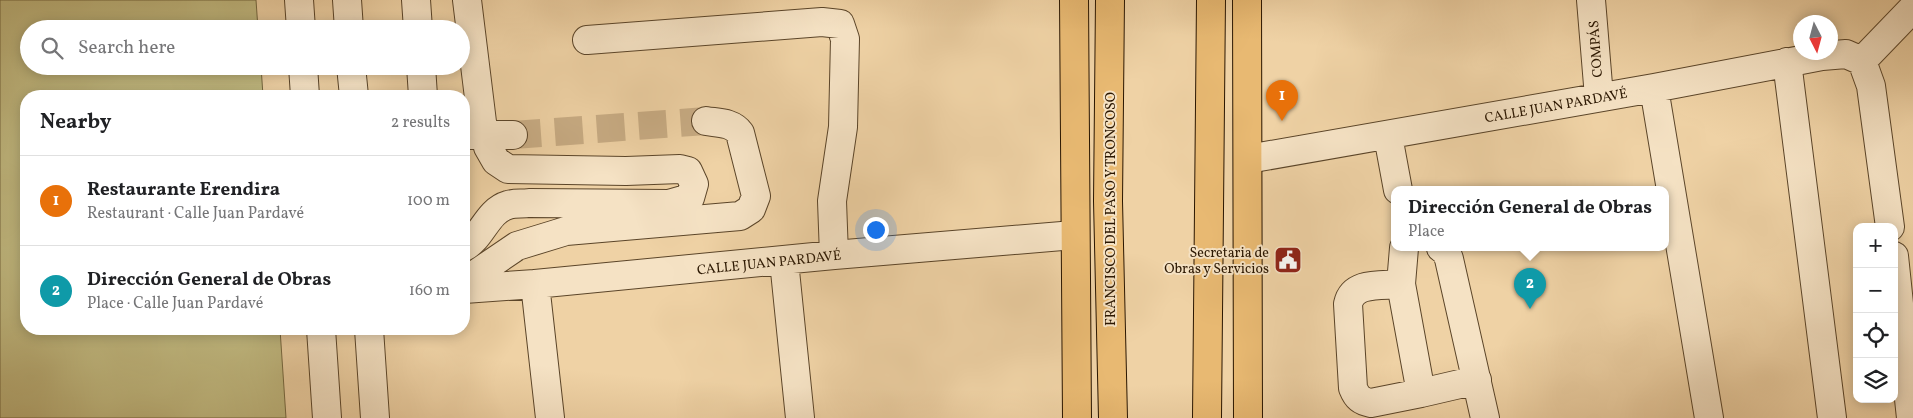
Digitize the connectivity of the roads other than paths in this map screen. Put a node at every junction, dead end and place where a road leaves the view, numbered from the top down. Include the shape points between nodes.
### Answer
1 (299, 0) edge
2 (347, 0) edge
3 (416, 0) edge
4 (467, 0) edge
5 (1074, 0) edge
6 (1110, 0) edge
7 (1211, 0) edge
8 (1248, 0) edge
9 (1591, 0) edge
10 (1913, 8) edge
11 (300, 20) edge
12 (348, 20) edge
13 (417, 20) edge
14 (468, 20) edge
15 (587, 40) dead end
16 (470, 51) edge
17 (1862, 61) junction
18 (1787, 62) junction
19 (304, 75) edge
20 (353, 75) edge
21 (422, 75) edge
22 (1654, 88) junction
23 (305, 90) edge
24 (354, 90) edge
25 (423, 90) edge
26 (1599, 98) junction
27 (706, 122) tunnel mouth
28 (475, 136) edge
29 (513, 136) tunnel mouth
30 (1388, 136) junction
31 (1248, 159) junction
32 (1397, 186) edge
33 (1889, 223) edge
34 (1074, 235) junction
35 (470, 242) edge
36 (1404, 251) edge
37 (1446, 251) edge
38 (834, 255) junction
39 (784, 261) junction
40 (1898, 268) edge
41 (470, 278) edge
42 (536, 284) junction
43 (1401, 284) junction
44 (470, 289) edge
45 (1906, 293) edge
46 (321, 335) edge
47 (369, 335) edge
48 (1478, 380) junction
49 (1422, 393) junction
50 (327, 418) edge
51 (375, 418) edge
52 (550, 418) edge
53 (800, 418) edge
54 (1077, 418) edge
55 (1113, 418) edge
56 (1207, 418) edge
57 (1248, 418) edge
58 (1485, 418) edge
59 (1709, 418) edge
60 (1832, 418) edge
61 (1911, 418) edge

1 - 11 street
2 - 12 street
3 - 13 street
4 - 14 street
5 - 34 main road
6 - 55 main road, FRANCISCO DEL PASO Y TRONCOSO via 1108,200
7 - 56 main road
8 - 31 main road
9 - 26 street, COMPÁS
10 - 17 street
15 - 38 street via 822,22 840,24 845,39 844,127 832,201
16 - 28 street
17 - 18 street, CALLE JUAN PARDAVÉ via 1846,54
17 - 33 street via 1870,86
18 - 22 street, CALLE JUAN PARDAVÉ
18 - 60 street
19 - 23 street
20 - 24 street
21 - 25 street
22 - 26 street, CALLE JUAN PARDAVÉ
22 - 59 street
26 - 30 street, CALLE JUAN PARDAVÉ
27 - 41 street via 728,124 740,133 756,196 751,209 740,216 566,231 543,236 517,246
28 - 29 street
28 - 35 street via 496,161 508,169 626,171 680,168 688,171 694,184 690,198 669,204 529,203 507,206 492,216
30 - 31 street, CALLE JUAN PARDAVÉ
30 - 32 street
31 - 57 main road
34 - 38 street, CALLE JUAN PARDAVÉ
34 - 54 main road
36 - 43 street
37 - 48 street
38 - 39 street, CALLE JUAN PARDAVÉ
39 - 42 street, CALLE JUAN PARDAVÉ
39 - 53 street
40 - 45 street
42 - 44 street, CALLE JUAN PARDAVÉ
42 - 52 street
43 - 49 street
43 - 49 street via 1362,287 1349,296 1353,388 1356,396 1371,402
45 - 61 street
46 - 50 street
47 - 51 street
48 - 49 street
48 - 58 street

